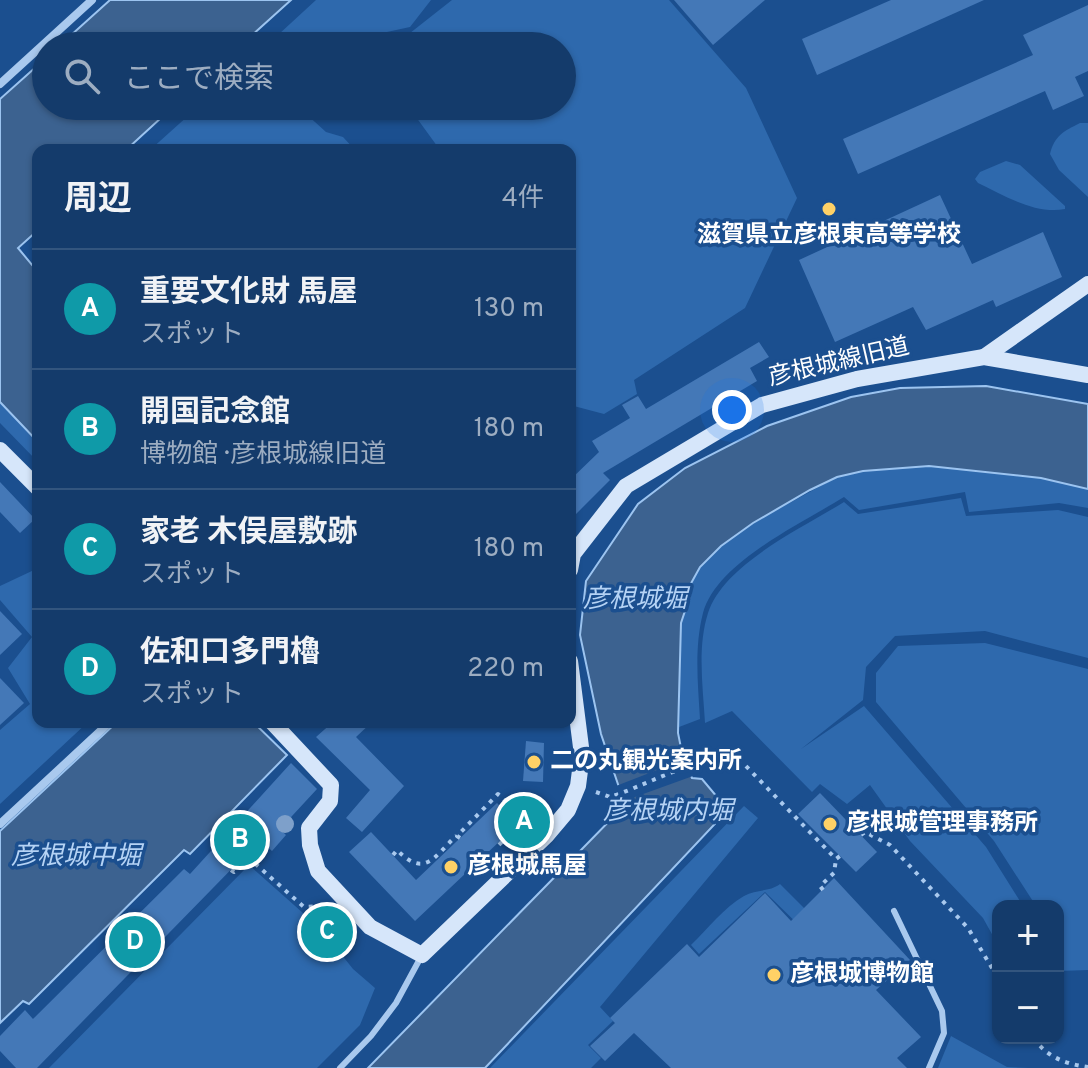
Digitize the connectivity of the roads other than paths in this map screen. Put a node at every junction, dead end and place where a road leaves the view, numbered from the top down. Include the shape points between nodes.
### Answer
1 (92, 0) edge
2 (57, 32) edge
3 (32, 54) edge
4 (0, 83) edge
5 (1088, 284) edge
6 (984, 357) junction
7 (1088, 375) edge
8 (0, 450) edge
9 (32, 482) edge
10 (576, 550) edge
11 (576, 704) edge
12 (104, 728) edge
13 (278, 728) edge
14 (527, 805) dead end
15 (0, 824) edge
16 (553, 828) junction
17 (894, 911) dead end
18 (422, 955) junction
19 (340, 1068) edge
20 (929, 1068) edge

1 - 2 street
3 - 4 street
5 - 6 street
6 - 7 street, 彦根城線旧道
6 - 10 street, 彦根城線旧道 via 857,379 762,405 626,486
8 - 9 street
11 - 16 street via 582,768 568,810
12 - 15 street
13 - 18 street via 331,785 330,801 309,828 318,871 370,927
14 - 16 lane
16 - 18 street
17 - 20 lane via 942,1011 944,1033
18 - 19 lane via 396,1003

